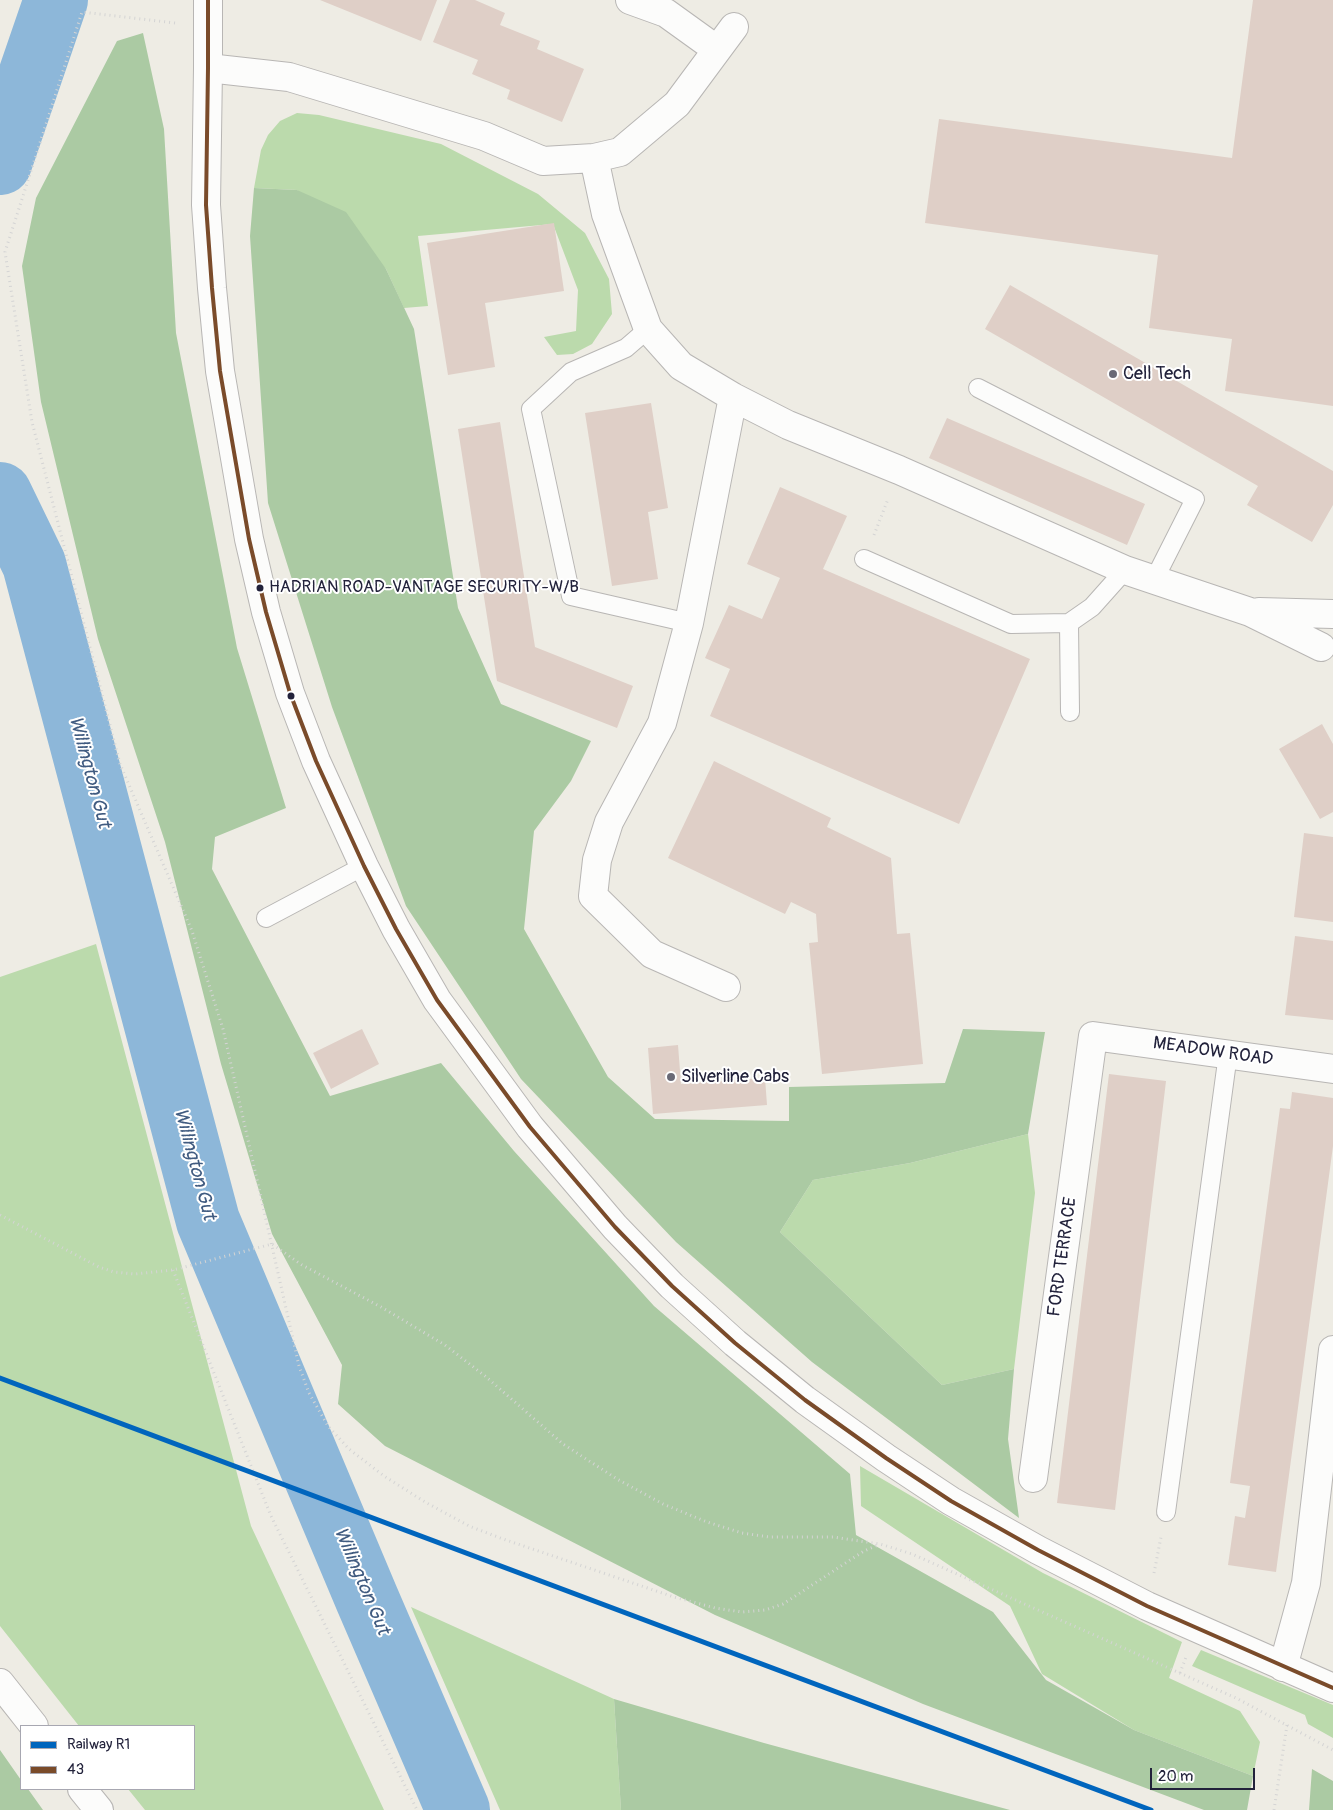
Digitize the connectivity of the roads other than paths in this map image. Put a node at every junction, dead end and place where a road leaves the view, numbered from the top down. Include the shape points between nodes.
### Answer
1 (208, 0) edge
2 (630, 0) edge
3 (734, 27) dead end
4 (716, 49) junction
5 (208, 68) junction
6 (594, 158) junction
7 (648, 329) junction
8 (978, 388) dead end
9 (733, 397) junction
10 (864, 558) road end
11 (1125, 570) junction
12 (1154, 580) junction
13 (1250, 612) junction
14 (1333, 614) edge
15 (1069, 622) junction
16 (689, 623) junction
17 (1321, 647) dead end
18 (1070, 712) dead end
19 (364, 866) junction
20 (266, 918) dead end
21 (726, 987) dead end
22 (1093, 1036) joint
23 (1228, 1054) junction
24 (1333, 1069) edge
25 (1333, 1350) edge
26 (1033, 1478) dead end
27 (1166, 1512) road end
28 (1283, 1667) junction
29 (0, 1683) edge
30 (1333, 1688) edge
31 (33, 1725) edge
32 (83, 1790) edge
33 (98, 1810) edge

1 - 5 street
2 - 4 street via 666,13
3 - 4 street
4 - 6 street via 677,104 620,152
5 - 6 street via 289,77 484,136 543,161
5 - 19 street via 206,205 212,288 220,371 249,539 290,693 316,762
6 - 7 street via 606,214
7 - 9 street via 681,366
7 - 16 lane via 626,348 571,372 531,410 571,596
8 - 12 lane via 1195,499
9 - 11 street via 788,425 899,470
9 - 16 street
10 - 15 lane via 1011,624
11 - 12 street
11 - 15 lane via 1092,606
12 - 13 street
13 - 14 street
13 - 17 street
15 - 18 lane
16 - 21 street via 662,723 609,822 597,860 593,896 652,954
19 - 20 lane
19 - 28 street via 437,1000 530,1127 616,1227 672,1286 735,1343 886,1458 951,1500 1038,1550 1147,1606
22 - 23 street, MEADOW ROAD
22 - 26 street, FORD TERRACE
23 - 24 street, MEADOW ROAD
23 - 27 lane
25 - 28 street via 1306,1583
28 - 30 street
29 - 31 street
32 - 33 street

